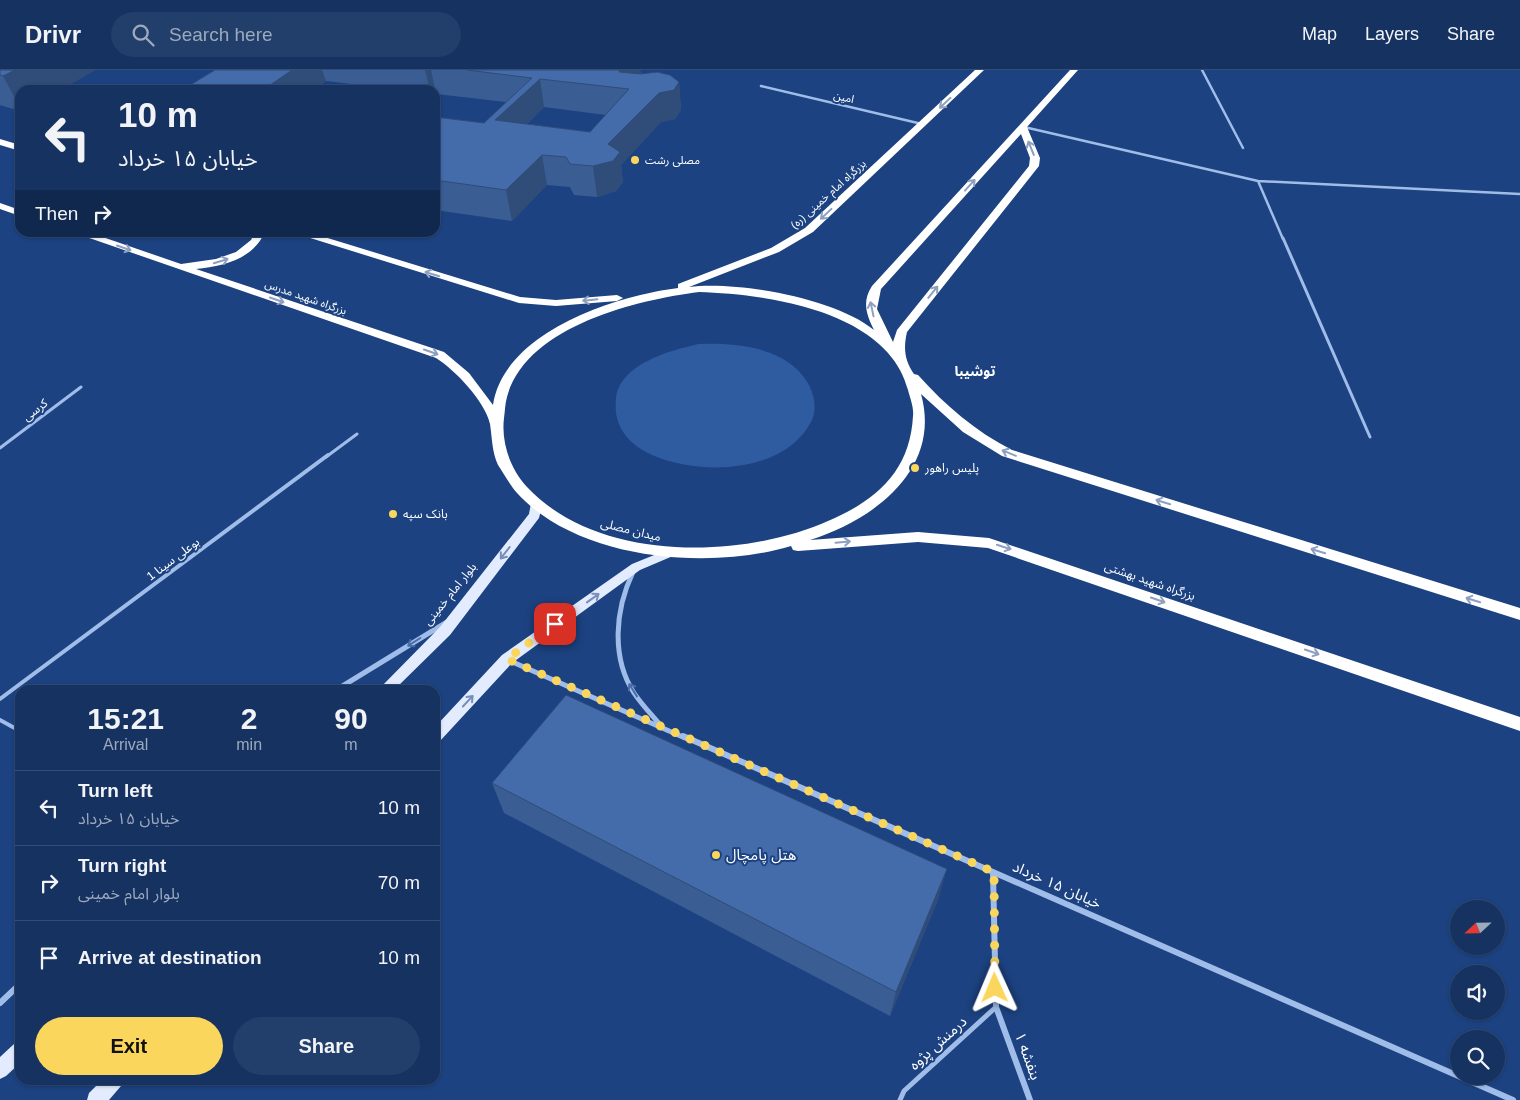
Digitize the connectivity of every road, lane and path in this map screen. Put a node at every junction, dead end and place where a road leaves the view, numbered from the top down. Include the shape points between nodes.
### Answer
1 (980, 70) edge
2 (1074, 70) edge
3 (1202, 70) edge
4 (762, 86) dead end
5 (922, 124) junction
6 (1022, 127) junction
7 (0, 142) edge
8 (15, 146) edge
9 (1243, 148) dead end
10 (1258, 181) junction
11 (1520, 194) edge
12 (0, 206) edge
13 (15, 211) edge
14 (92, 237) edge
15 (257, 237) edge
16 (312, 237) edge
17 (173, 265) junction
18 (660, 293) junction
19 (900, 362) junction
20 (81, 387) dead end
21 (497, 426) junction
22 (357, 434) dead end
23 (1370, 437) dead end
24 (0, 448) edge
25 (536, 509) junction
26 (760, 549) junction
27 (668, 553) junction
28 (636, 567) junction
29 (1520, 614) edge
30 (456, 616) junction
31 (507, 659) junction
32 (19, 685) edge
33 (344, 685) edge
34 (390, 685) edge
35 (15, 688) edge
36 (0, 699) edge
37 (0, 720) edge
38 (1520, 724) edge
39 (15, 728) edge
40 (663, 728) junction
41 (440, 732) edge
42 (994, 872) junction
43 (15, 989) edge
44 (0, 1003) edge
45 (996, 1007) junction
46 (15, 1055) edge
47 (0, 1070) edge
48 (110, 1085) edge
49 (96, 1100) edge
50 (900, 1100) edge
51 (1030, 1100) edge
52 (1513, 1100) edge

1 -> 5 highway, بزرگراه امام خمینی (ره)
2 - 6 highway
3 - 9 lane
4 - 5 lane, امین
5 -> 18 highway, بزرگراه امام خمینی (ره) via 809,230 794,240
6 - 10 lane
19 -> 6 highway via 898,344 901,332 1034,166 1035,158
19 -> 6 highway via 875,320 870,303 872,293
7 - 8 highway
10 - 11 lane
10 - 23 lane
12 - 13 highway
14 -> 17 highway, بزرگراه شهید مدرس
17 -> 15 highway via 200,265 228,258 250,247
18 -> 16 highway via 556,303 532,302 498,295
17 -> 21 highway, بزرگراه شهید مدرس via 440,355 457,367 488,408
18 - 19 highway, میدان مصلی via 735,289 802,301 860,326
18 - 21 highway, میدان مصلی via 591,314 543,342 522,362 507,384 498,409
19 - 26 highway, میدان مصلی via 918,398 920,422 914,448 896,479 865,508 832,527
29 -> 19 highway via 1007,453 957,422
20 - 24 lane, کرسی
21 - 25 highway, میدان مصلی via 501,454 507,467
22 - 32 lane, بوعلی سینا 1
25 - 27 highway, میدان مصلی via 594,536
25 -> 30 main road, بلوار امام خمینی
26 - 27 highway, میدان مصلی via 714,554
26 -> 38 highway, بزرگراه شهید بهشتی via 920,536 950,536 989,543
27 - 28 main road
31 -> 28 main road
40 -> 28 street via 633,692 626,678 620,649 619,615 624,588
30 -> 33 street
30 - 34 main road, بلوار امام خمینی
31 - 40 street, خیابان ۱۵ خرداد
41 -> 31 main road
35 - 36 lane, بوعلی سینا 1
37 - 39 lane
40 - 42 street, خیابان ۱۵ خرداد
42 - 45 street, بنفشه ۱
42 - 52 street, خیابان ۱۵ خرداد
43 - 44 street
45 - 50 lane, درمنش پژوه via 904,1091
45 - 51 street, بنفشه ۱
46 - 47 main road
48 - 49 main road

